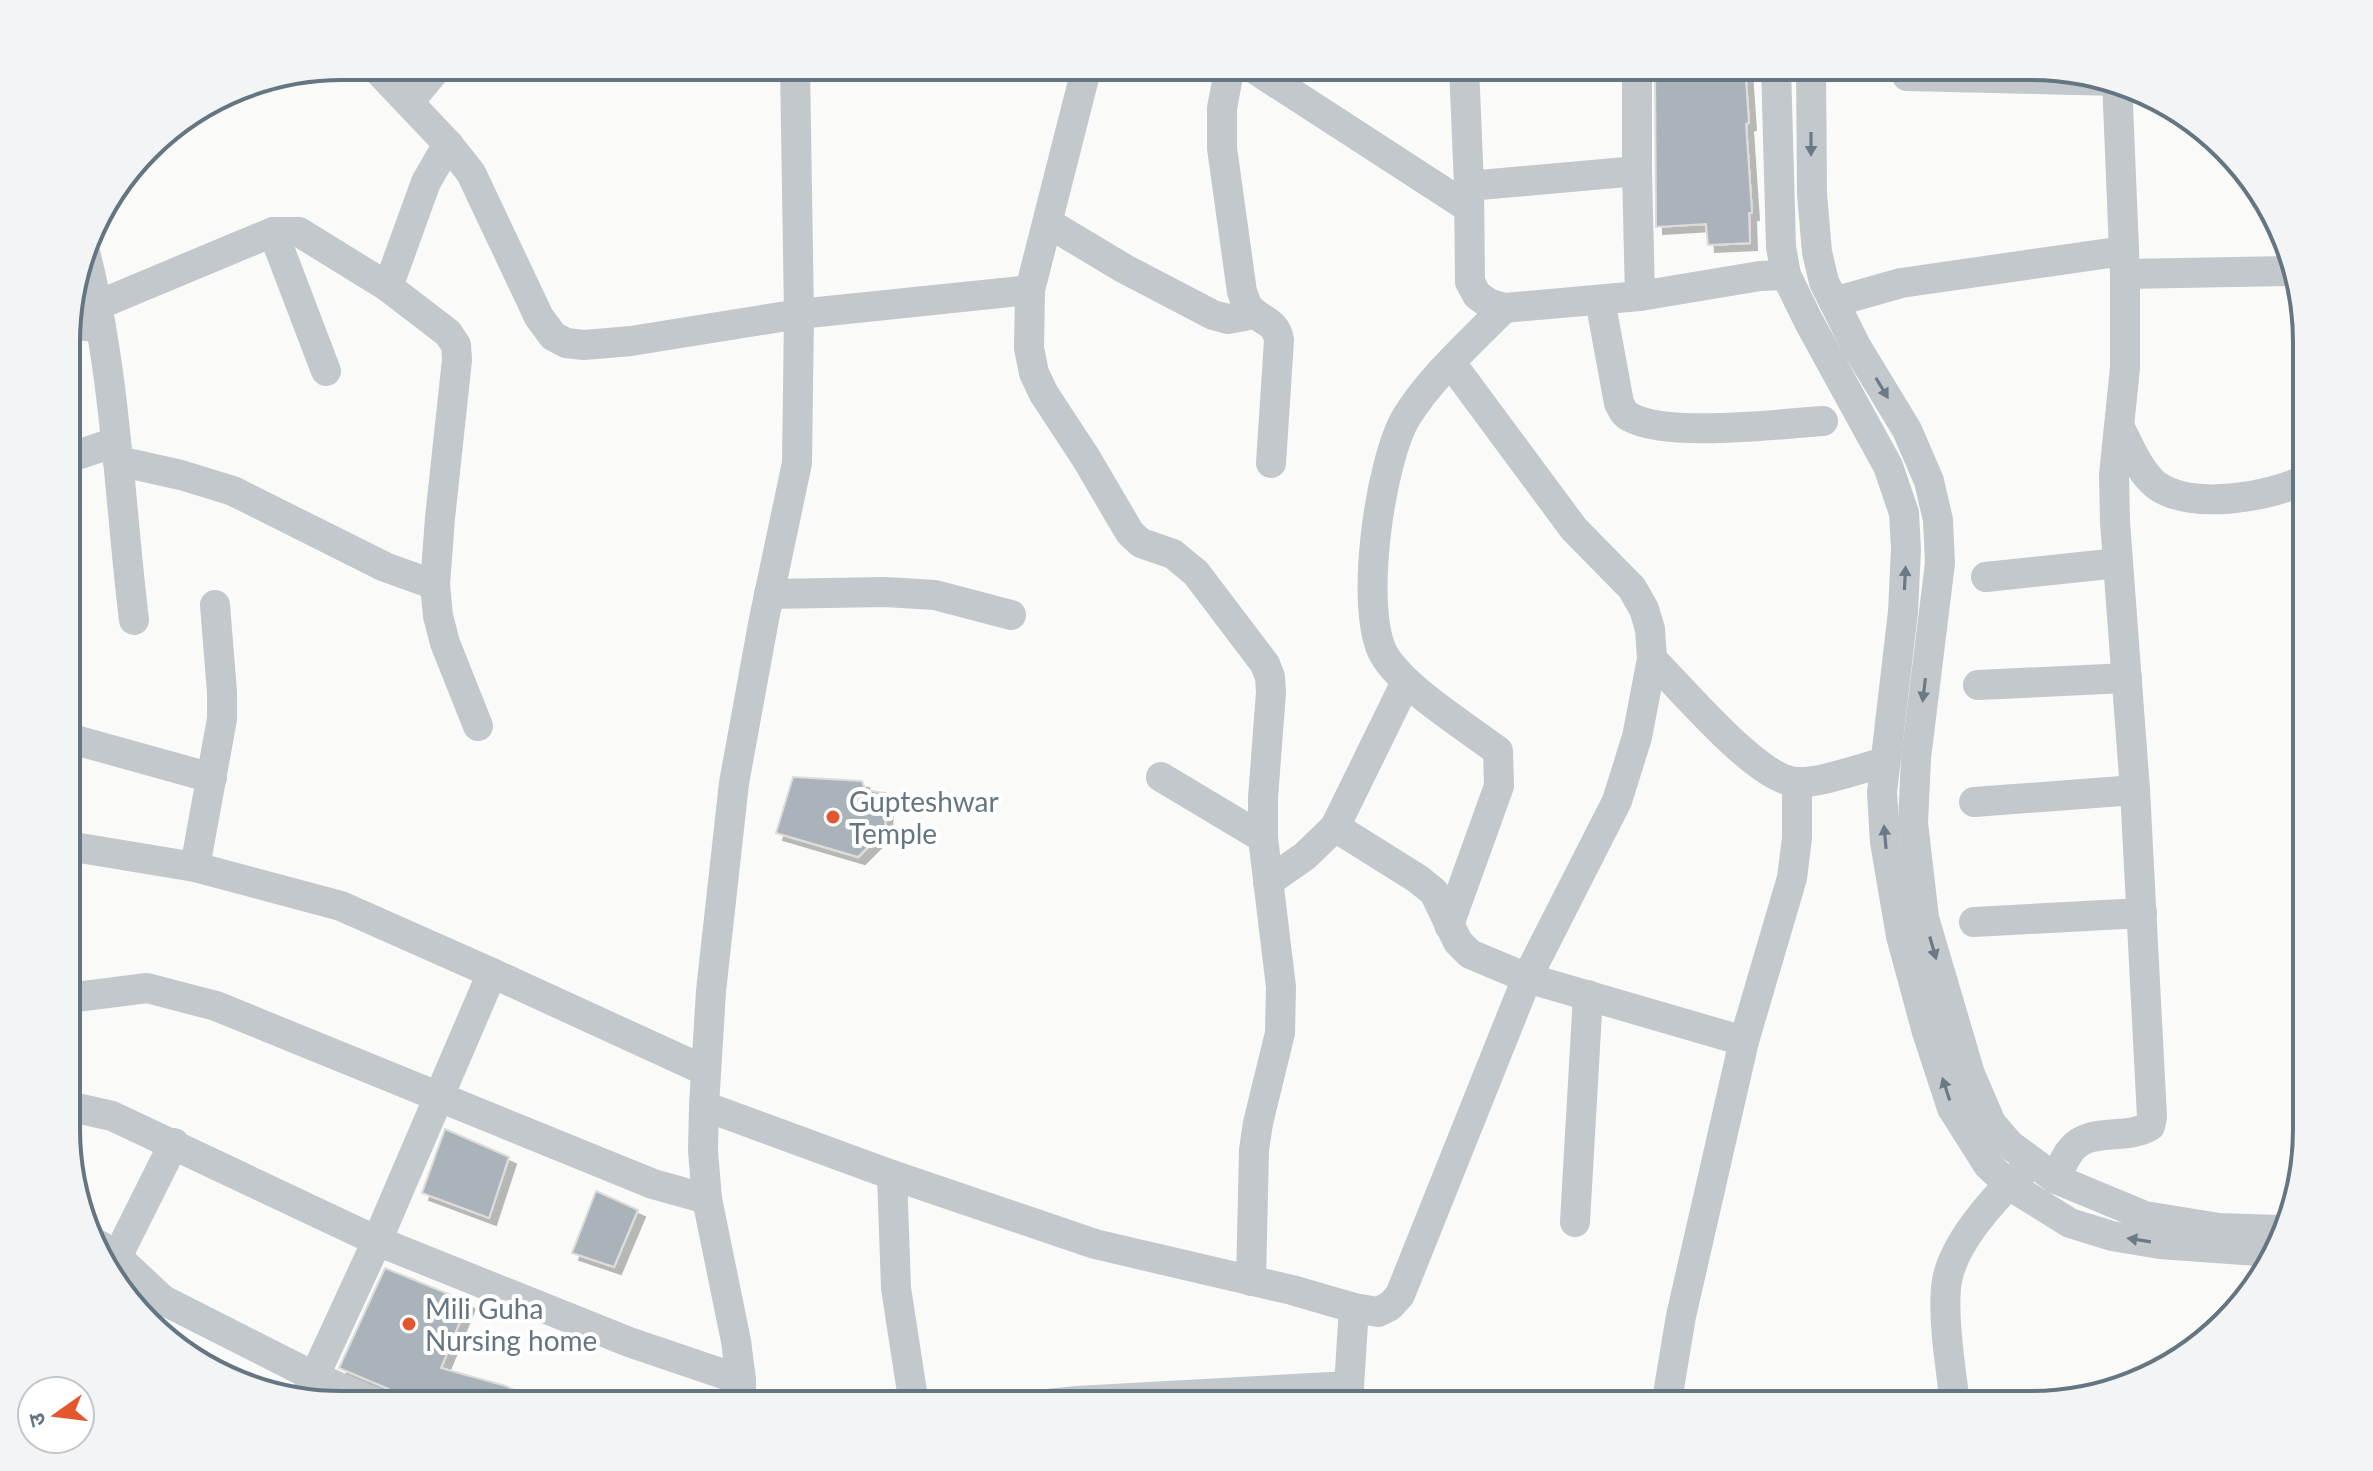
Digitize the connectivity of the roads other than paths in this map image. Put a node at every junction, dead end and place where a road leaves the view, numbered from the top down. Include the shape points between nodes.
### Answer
1 (388, 80) edge
2 (427, 80) edge
3 (792, 80) edge
4 (1084, 80) edge
5 (1227, 80) edge
6 (1273, 80) edge
7 (1465, 80) edge
8 (1637, 80) edge
9 (1776, 80) edge
10 (1811, 80) edge
11 (2119, 96) edge
12 (409, 102) junction
13 (448, 144) junction
14 (1637, 171) junction
15 (1469, 197) junction
16 (1048, 223) junction
17 (273, 232) junction
18 (2124, 263) junction
19 (2282, 271) edge
20 (90, 273) edge
21 (1786, 275) junction
22 (388, 287) junction
23 (1030, 290) junction
24 (1640, 296) junction
25 (1600, 300) junction
26 (1834, 302) junction
27 (1504, 308) junction
28 (799, 314) junction
29 (1255, 314) junction
30 (100, 316) junction
31 (81, 321) edge
32 (1451, 363) junction
33 (326, 371) dead end
34 (1823, 421) dead end
35 (2120, 428) junction
36 (117, 452) junction
37 (80, 457) edge
38 (1271, 463) dead end
39 (2292, 486) edge
40 (2118, 563) junction
41 (1986, 577) dead end
42 (435, 585) junction
43 (769, 594) junction
44 (215, 605) dead end
45 (1011, 615) dead end
46 (134, 620) dead end
47 (1652, 659) junction
48 (2127, 678) junction
49 (1406, 682) junction
50 (1978, 685) dead end
51 (478, 726) dead end
52 (80, 741) edge
53 (1885, 762) junction
54 (1161, 777) dead end
55 (212, 778) junction
56 (1797, 782) junction
57 (2135, 790) junction
58 (1974, 802) dead end
59 (1335, 827) junction
60 (1263, 838) junction
61 (80, 848) edge
62 (195, 867) junction
63 (1268, 882) junction
64 (2142, 913) junction
65 (1974, 922) dead end
66 (1449, 925) junction
67 (492, 973) junction
68 (1527, 978) junction
69 (1588, 995) junction
70 (80, 996) edge
71 (1744, 1041) junction
72 (706, 1071) junction
73 (440, 1097) junction
74 (704, 1106) junction
75 (80, 1109) edge
76 (174, 1143) junction
77 (2044, 1171) junction
78 (892, 1175) junction
79 (2009, 1185) junction
80 (707, 1199) junction
81 (1575, 1222) dead end
82 (2272, 1231) edge
83 (2218, 1238) junction
84 (377, 1241) junction
85 (109, 1249) edge
86 (2263, 1250) edge
87 (113, 1256) edge
88 (1251, 1281) junction
89 (1354, 1308) junction
90 (309, 1388) edge
91 (1350, 1390) edge
92 (1669, 1390) edge
93 (1954, 1390) edge
94 (738, 1391) edge
95 (741, 1391) edge
96 (912, 1391) edge

1 - 12 street
2 - 12 street
3 - 28 street
4 - 16 street
5 - 29 street via 1222,148 1242,292
6 - 15 street
7 - 15 street
8 - 14 street
9 - 21 street
10 -> 26 street via 1817,252
11 - 18 street
12 - 13 street
13 - 22 street via 426,182
13 - 28 street via 471,173 539,317 566,343 631,341
14 - 15 street
14 - 24 street
15 - 27 street via 1470,282 1477,295
16 - 23 street
16 - 29 street via 1213,315 1228,319
17 - 22 street via 299,232
17 - 30 street
17 - 33 street
18 - 19 street
18 - 26 street via 1901,283
18 - 35 street
20 - 30 street
21 - 24 street
53 -> 21 street via 1903,612 1904,513 1888,466
22 - 42 street via 456,345
23 - 28 street
23 - 60 street via 1034,373 1130,533 1141,543 1173,554 1196,573 1265,664 1271,692
24 - 25 street
25 - 27 street
25 - 34 street via 1619,403 1632,418 1677,428
26 -> 77 street via 1907,430 1929,481 1938,520 1940,563 1913,823 1924,918 1970,1074 1991,1123
27 - 32 street
28 - 43 street via 797,463
29 - 38 street via 1272,324 1279,340
30 - 31 street
30 - 36 street
32 - 47 street via 1574,529 1632,588 1650,629
32 - 49 street via 1405,419 1383,488 1371,582 1373,620 1385,657
35 - 39 street via 2138,464 2157,485 2182,496 2221,499
35 - 40 street via 2114,475
36 - 37 street
36 - 42 street via 233,491 385,567
36 - 46 street
40 - 41 street
40 - 48 street
42 - 51 street via 445,643
43 - 45 street via 935,595
43 - 72 street via 734,783
44 - 55 street via 222,719
47 - 56 street via 1742,752 1769,773
47 - 68 street via 1637,737 1617,801
48 - 50 street
48 - 57 street
49 - 59 street
49 - 66 street via 1498,751 1499,786
52 - 55 street
53 - 56 street
79 -> 53 street via 1988,1165 1952,1108 1927,1032 1901,936 1885,842
54 - 60 street
55 - 62 street
56 - 71 street via 1792,878
57 - 58 street
57 - 64 street
59 - 63 street
59 - 66 street via 1426,885
60 - 63 street
61 - 62 street
62 - 67 street via 341,906
63 - 88 street via 1281,987 1280,1033 1254,1150
64 - 65 street
64 - 77 street via 2150,1126 2085,1138
66 - 68 street via 1470,954
67 - 72 street
67 - 73 street
68 - 69 street
68 - 89 street via 1400,1295 1378,1312
69 - 71 street
69 - 81 street
70 - 73 street via 147,988 202,1003
71 - 92 street
72 - 74 street
73 - 80 street via 653,1184
73 - 84 street
74 - 78 street
74 - 80 street
75 - 76 street via 112,1116
76 - 84 street
76 - 85 street
77 - 79 street
77 - 83 street via 2145,1216
78 - 88 street via 1095,1244
78 - 96 street via 896,1288
83 -> 79 street via 2124,1238 2084,1228
79 - 93 street via 1975,1224 1946,1285
80 - 95 street
82 - 83 street
83 - 86 street
84 - 90 street
84 - 94 street via 712,1372
87 - 90 street via 163,1300
88 - 89 street
89 - 91 street

